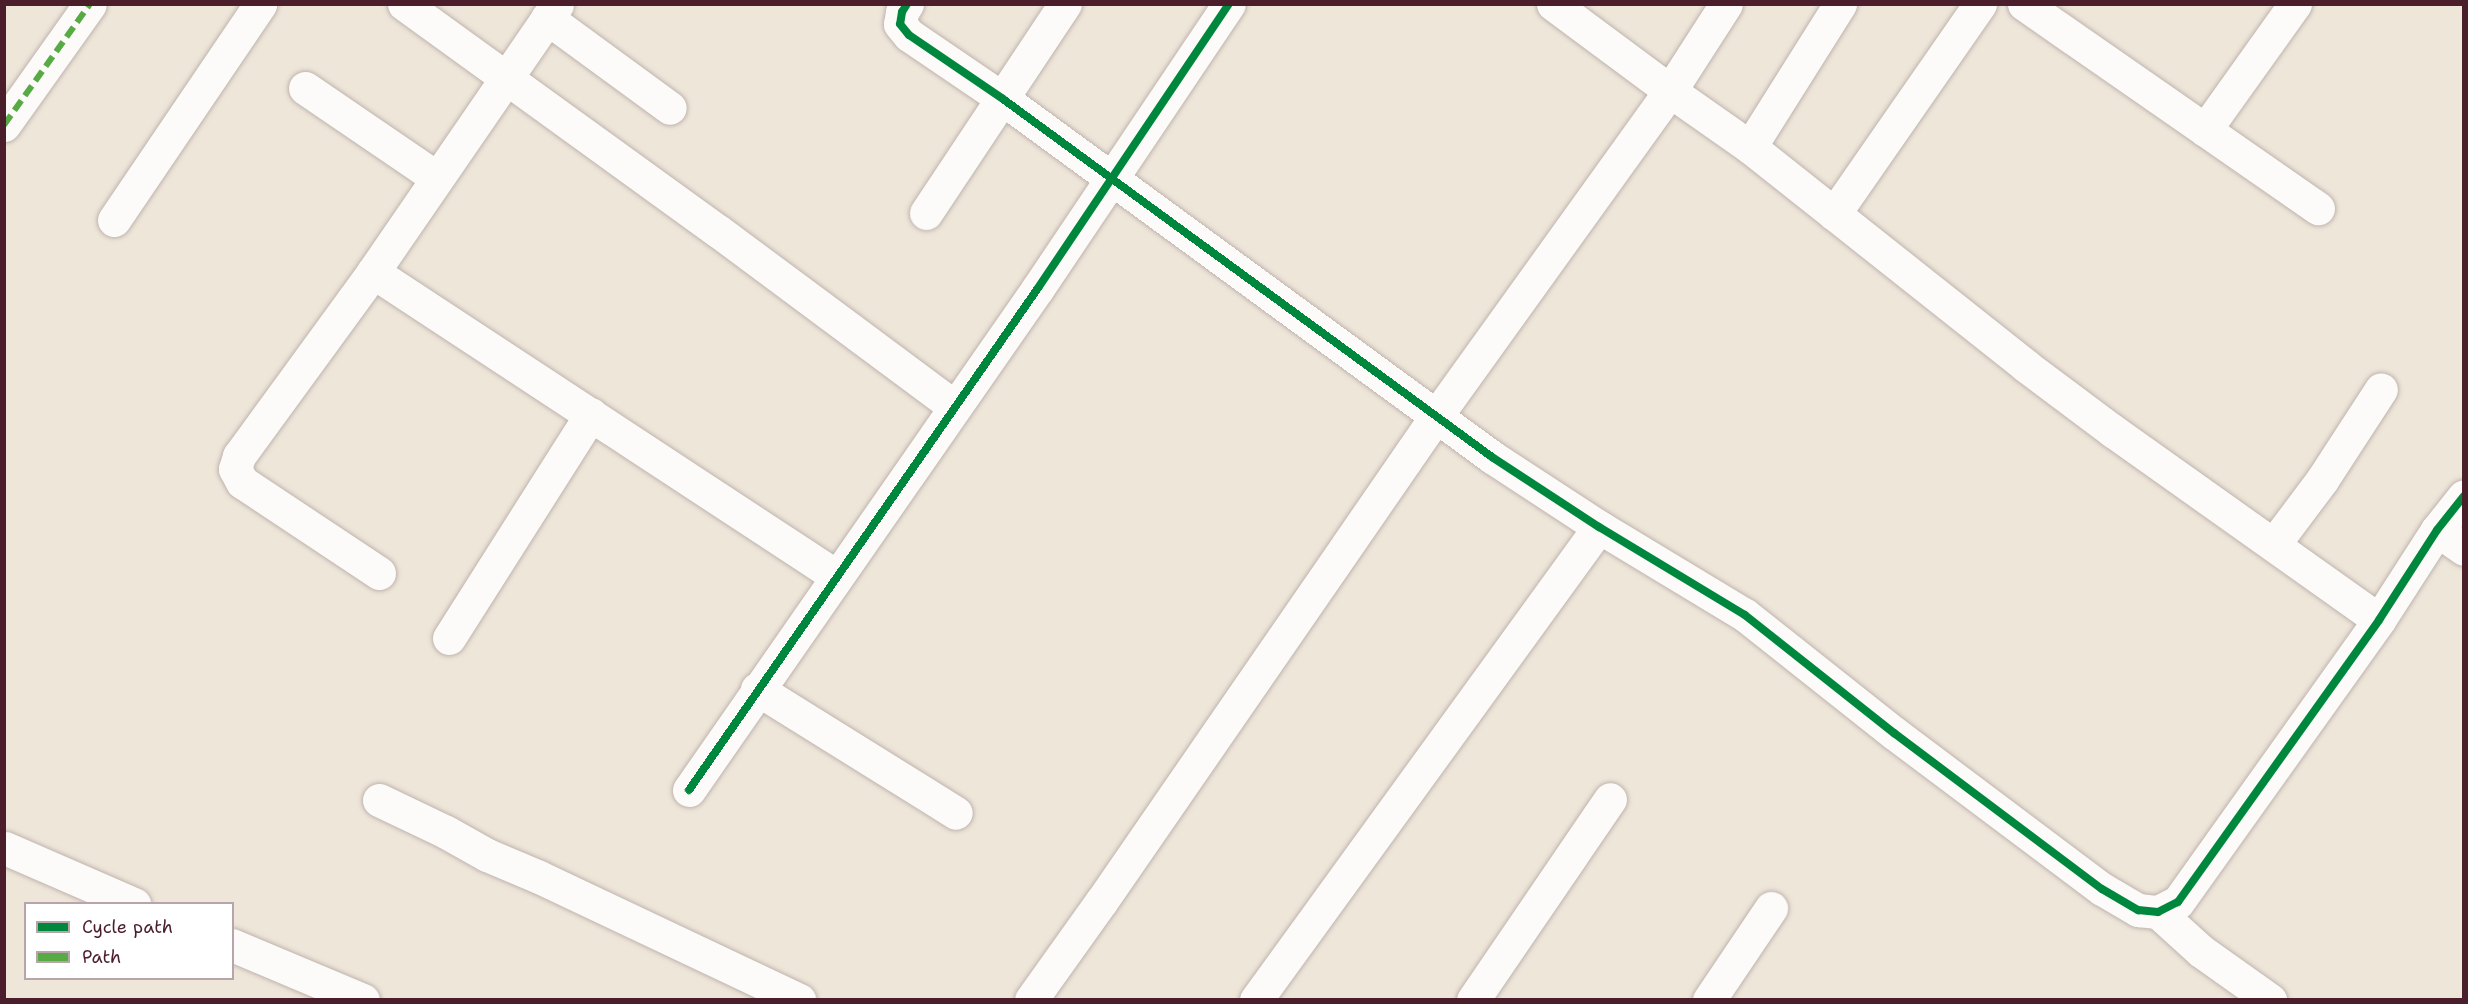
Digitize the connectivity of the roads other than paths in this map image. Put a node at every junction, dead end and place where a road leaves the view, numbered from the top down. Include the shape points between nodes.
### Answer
1 (90, 4) edge
2 (260, 4) edge
3 (404, 4) edge
4 (907, 4) edge
5 (1065, 4) edge
6 (1229, 4) edge
7 (1552, 4) edge
8 (1726, 4) edge
9 (1840, 4) edge
10 (1980, 4) edge
11 (2024, 4) edge
12 (2295, 4) edge
13 (552, 11) edge
14 (506, 78) junction
15 (305, 88) dead end
16 (1670, 92) junction
17 (1003, 99) junction
18 (670, 108) dead end
19 (4, 125) edge
20 (2205, 130) junction
21 (1750, 147) junction
22 (437, 178) junction
23 (1111, 181) junction
24 (2318, 208) dead end
25 (926, 213) dead end
26 (1834, 214) junction
27 (114, 220) dead end
28 (373, 272) junction
29 (2381, 390) dead end
30 (955, 407) junction
31 (591, 414) junction
32 (1437, 415) junction
33 (2463, 496) edge
34 (1599, 527) junction
35 (2437, 530) junction
36 (2274, 544) junction
37 (2463, 549) edge
38 (379, 573) dead end
39 (836, 576) junction
40 (2379, 621) junction
41 (449, 638) dead end
42 (757, 689) junction
43 (689, 790) dead end
44 (1610, 799) dead end
45 (380, 800) dead end
46 (956, 813) dead end
47 (5, 848) edge
48 (132, 902) edge
49 (1771, 908) dead end
50 (2157, 912) junction
51 (234, 946) edge
52 (363, 999) edge
53 (799, 999) edge
54 (1031, 999) edge
55 (1256, 999) edge
56 (1473, 999) edge
57 (1709, 999) edge
58 (2270, 999) edge

1 - 19 street
2 - 27 street
3 - 14 street
4 - 17 street via 900,24 909,35
5 - 17 street
6 - 23 street
7 - 16 street
8 - 16 street
9 - 21 street
10 - 26 street
11 - 20 street
12 - 20 street
13 - 14 street
13 - 18 street
14 - 22 street
14 - 30 street
15 - 22 street
16 - 21 street
16 - 32 street
17 - 23 street
17 - 25 street
20 - 24 street
21 - 26 street
22 - 28 street
23 - 30 street
23 - 32 street
26 - 36 street via 2026,366
28 - 31 street
28 - 38 street via 239,456 235,469 242,482
29 - 36 street
30 - 39 street
31 - 39 street
31 - 41 street
32 - 34 street via 1492,457
32 - 54 street
33 - 35 street
34 - 50 street via 1745,615 2102,889 2138,910
34 - 55 street
35 - 37 street
35 - 40 street
36 - 40 street
39 - 42 street
40 - 50 street via 2178,902
42 - 43 street
42 - 46 street
44 - 56 street
45 - 53 street via 488,855
47 - 48 street
49 - 57 street
50 - 58 street via 2201,951
51 - 52 street

